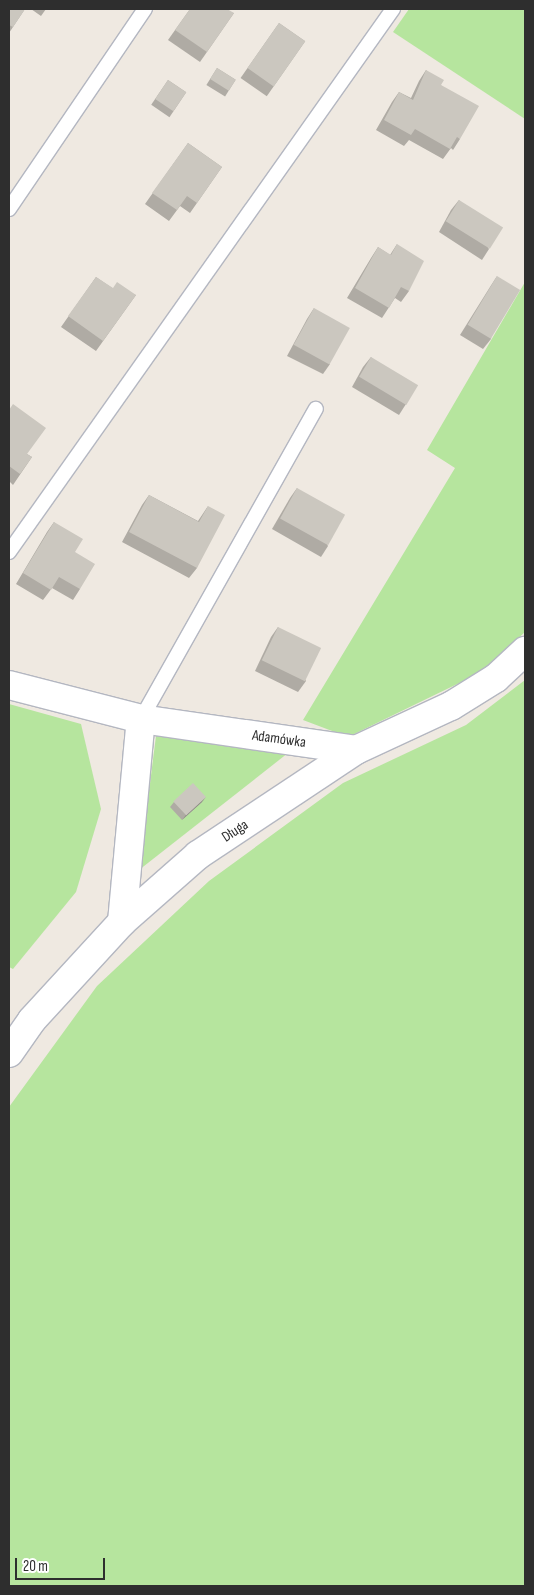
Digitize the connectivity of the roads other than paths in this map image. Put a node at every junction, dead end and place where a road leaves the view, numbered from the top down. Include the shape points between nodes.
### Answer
1 (145, 9) edge
2 (393, 9) edge
3 (9, 208) edge
4 (316, 409) dead end
5 (9, 552) edge
6 (525, 651) edge
7 (9, 685) edge
8 (141, 719) junction
9 (356, 750) junction
10 (122, 922) junction
11 (9, 1054) edge

1 - 3 lane
2 - 5 lane
4 - 8 lane
6 - 9 street via 496,678 451,706
7 - 8 street, Adamówka
8 - 9 street, Adamówka
8 - 10 street
9 - 10 street, Długa via 198,855
10 - 11 street, Długa via 32,1020

